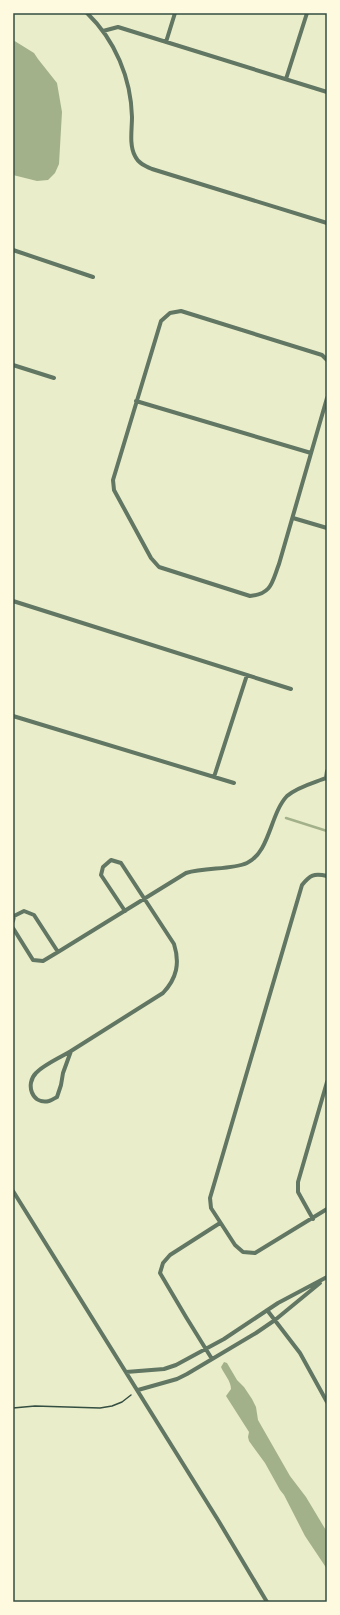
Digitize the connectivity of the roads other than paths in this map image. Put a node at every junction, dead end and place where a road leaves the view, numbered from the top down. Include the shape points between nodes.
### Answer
1 (87, 13) edge
2 (175, 13) edge
3 (307, 13) edge
4 (103, 30) junction
5 (166, 42) junction
6 (286, 79) junction
7 (327, 92) edge
8 (327, 223) edge
9 (13, 250) edge
10 (93, 278) dead end
11 (327, 360) edge
12 (13, 365) edge
13 (54, 378) dead end
14 (327, 398) edge
15 (136, 400) junction
16 (311, 453) junction
17 (293, 518) junction
18 (327, 528) edge
19 (13, 601) edge
20 (247, 675) junction
21 (291, 689) dead end
22 (13, 716) edge
23 (327, 771) edge
24 (214, 777) junction
25 (326, 779) edge
26 (234, 783) dead end
27 (327, 876) edge
28 (144, 899) junction
29 (125, 911) junction
30 (13, 920) edge
31 (13, 928) edge
32 (58, 952) junction
33 (71, 1051) junction
34 (327, 1082) edge
35 (13, 1190) edge
36 (327, 1209) edge
37 (313, 1219) junction
38 (220, 1223) junction
39 (327, 1277) edge
40 (267, 1310) junction
41 (275, 1320) junction
42 (206, 1349) junction
43 (212, 1358) junction
44 (126, 1372) junction
45 (138, 1390) junction
46 (327, 1402) edge
47 (267, 1602) edge

1 - 4 street
2 - 5 street
3 - 6 street
4 - 5 street via 118,27
4 - 8 street via 117,54 126,77 131,101 132,144 135,156 142,164
5 - 6 street
6 - 7 street
9 - 10 street
11 - 15 street via 322,355 181,311 170,313 161,322
12 - 13 street
14 - 16 street
15 - 16 street
15 - 17 street via 113,480 114,490 151,558 159,567 250,596 260,595 269,590
16 - 17 street
17 - 18 street
19 - 20 street
20 - 21 street
20 - 24 street
22 - 24 street
23 - 25 street
24 - 26 street
25 - 28 street via 296,790 288,796 276,813 256,857 247,863 186,873
27 - 38 street via 318,874 308,877 302,885 210,1198 211,1208
28 - 29 street
28 - 29 street via 121,863 111,860 103,867 101,875
28 - 33 street via 174,944 178,965 175,975 163,993
29 - 32 street
30 - 32 street via 14,916 24,911 34,915
31 - 32 street via 33,960 43,961
33 - 33 street via 37,1072 30,1080 30,1090 37,1099 48,1101 57,1096
34 - 37 street via 298,1182 298,1192
35 - 44 street
36 - 37 street
37 - 38 street via 255,1253 243,1252
38 - 42 street via 170,1255 163,1263 160,1273
39 - 40 street
39 - 41 street
40 - 41 street
40 - 42 street
41 - 43 street
41 - 46 street via 300,1353
42 - 43 street
42 - 44 street via 164,1369
43 - 45 street via 177,1379
44 - 45 street
45 - 47 street

